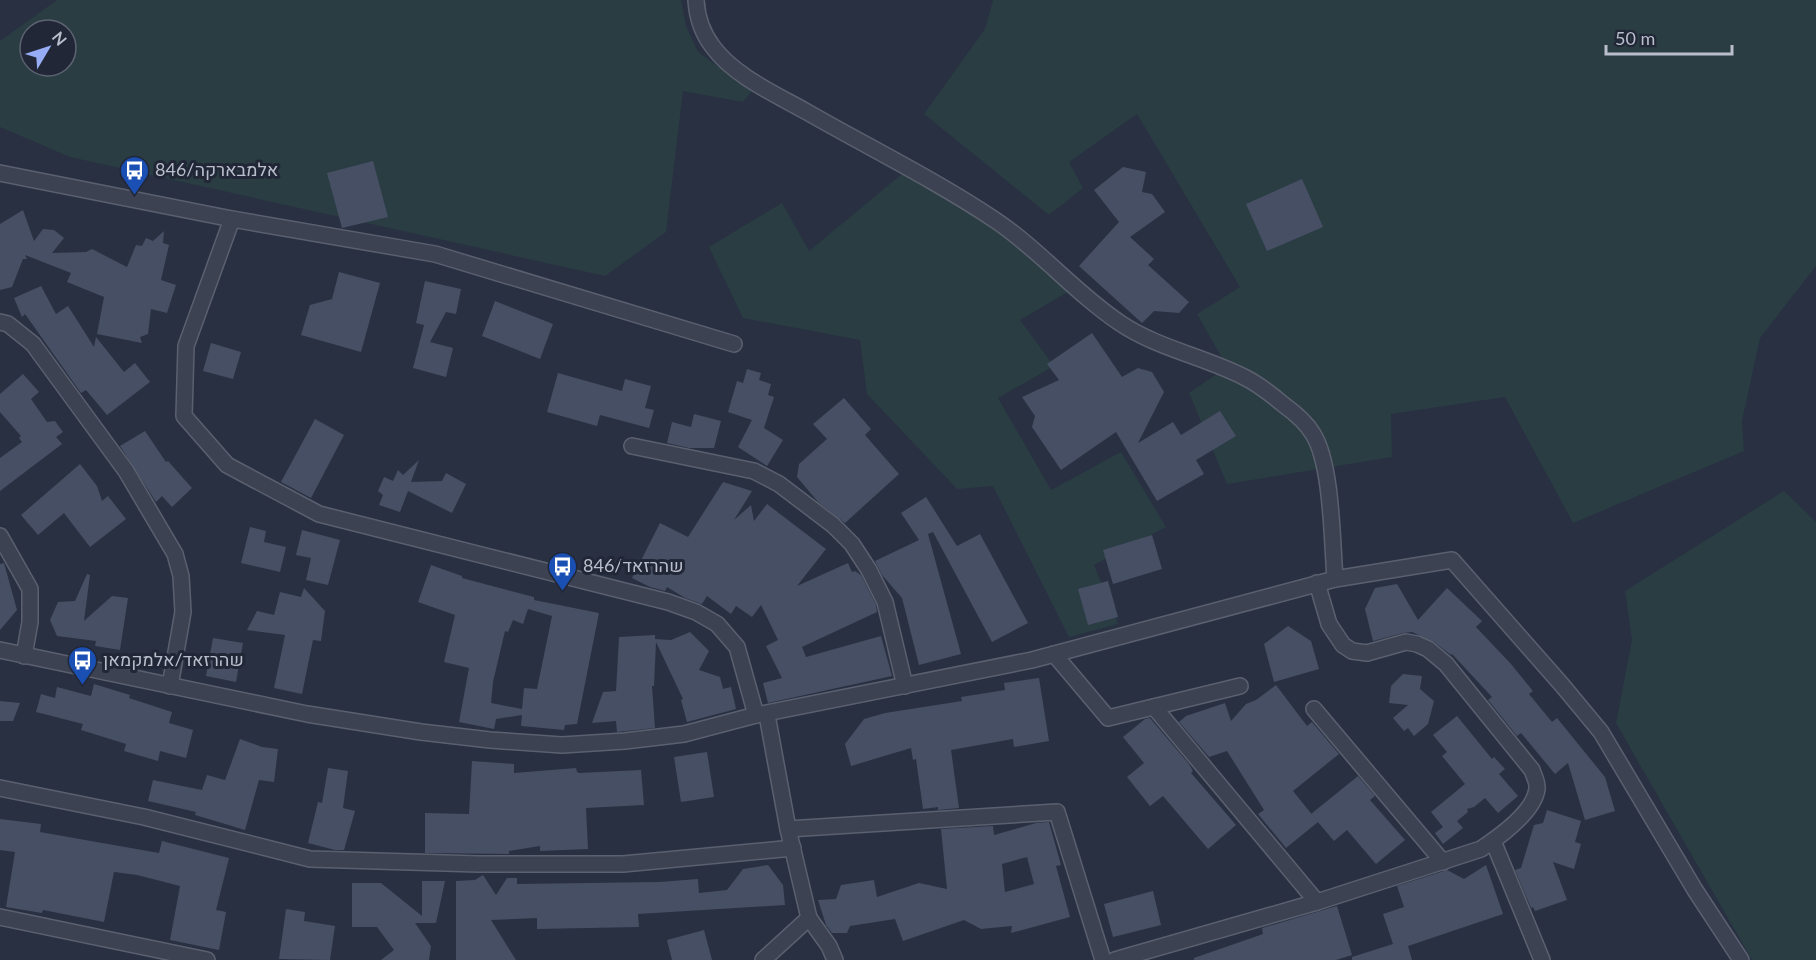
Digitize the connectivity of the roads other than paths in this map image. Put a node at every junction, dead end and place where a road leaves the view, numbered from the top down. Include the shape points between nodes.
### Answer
1 (696, 0) edge
2 (0, 172) edge
3 (232, 219) junction
4 (0, 322) edge
5 (734, 344) dead end
6 (632, 446) dead end
7 (0, 536) edge
8 (1335, 579) junction
9 (1317, 583) junction
10 (0, 650) edge
11 (1054, 654) junction
12 (24, 656) junction
13 (170, 686) junction
14 (905, 686) junction
15 (1240, 686) dead end
16 (1154, 707) junction
17 (1314, 709) dead end
18 (761, 715) junction
19 (0, 788) edge
20 (788, 828) junction
21 (1493, 841) junction
22 (793, 848) junction
23 (1443, 862) junction
24 (1317, 902) junction
25 (0, 917) edge
26 (809, 918) junction
27 (137, 953) edge
28 (207, 960) edge
29 (763, 960) edge
30 (835, 960) edge
31 (1103, 960) edge
32 (1115, 960) edge
33 (1542, 960) edge
34 (1741, 960) edge

1 - 8 street via 702,28 713,48 748,78 997,221 1120,324 1244,377 1300,417 1322,452
2 - 3 street
3 - 5 street via 435,254
3 - 18 street via 186,346 184,416 227,465 319,514 696,612 717,624 737,647
4 - 13 street via 33,344 126,471 175,554 183,612
6 - 14 street via 754,471 779,484 832,525 852,544 885,602
7 - 12 street via 30,589
8 - 9 street
8 - 34 street via 1452,560 1601,732
9 - 11 street
9 - 21 street via 1329,624 1343,645 1367,653 1406,642 1428,649 1446,664 1532,770 1538,786 1535,796 1504,834
10 - 12 street
11 - 14 street
11 - 16 street via 1108,718
12 - 13 street
13 - 18 street via 421,732 562,745 684,734
14 - 18 street
15 - 16 street
16 - 24 street
17 - 23 street
18 - 20 street
19 - 22 street via 144,817 310,859 623,864
20 - 22 street
20 - 31 street via 1057,812
21 - 23 street
21 - 33 street
22 - 26 street
23 - 24 street
24 - 32 street
25 - 27 street
26 - 29 street
26 - 30 street
27 - 28 street

